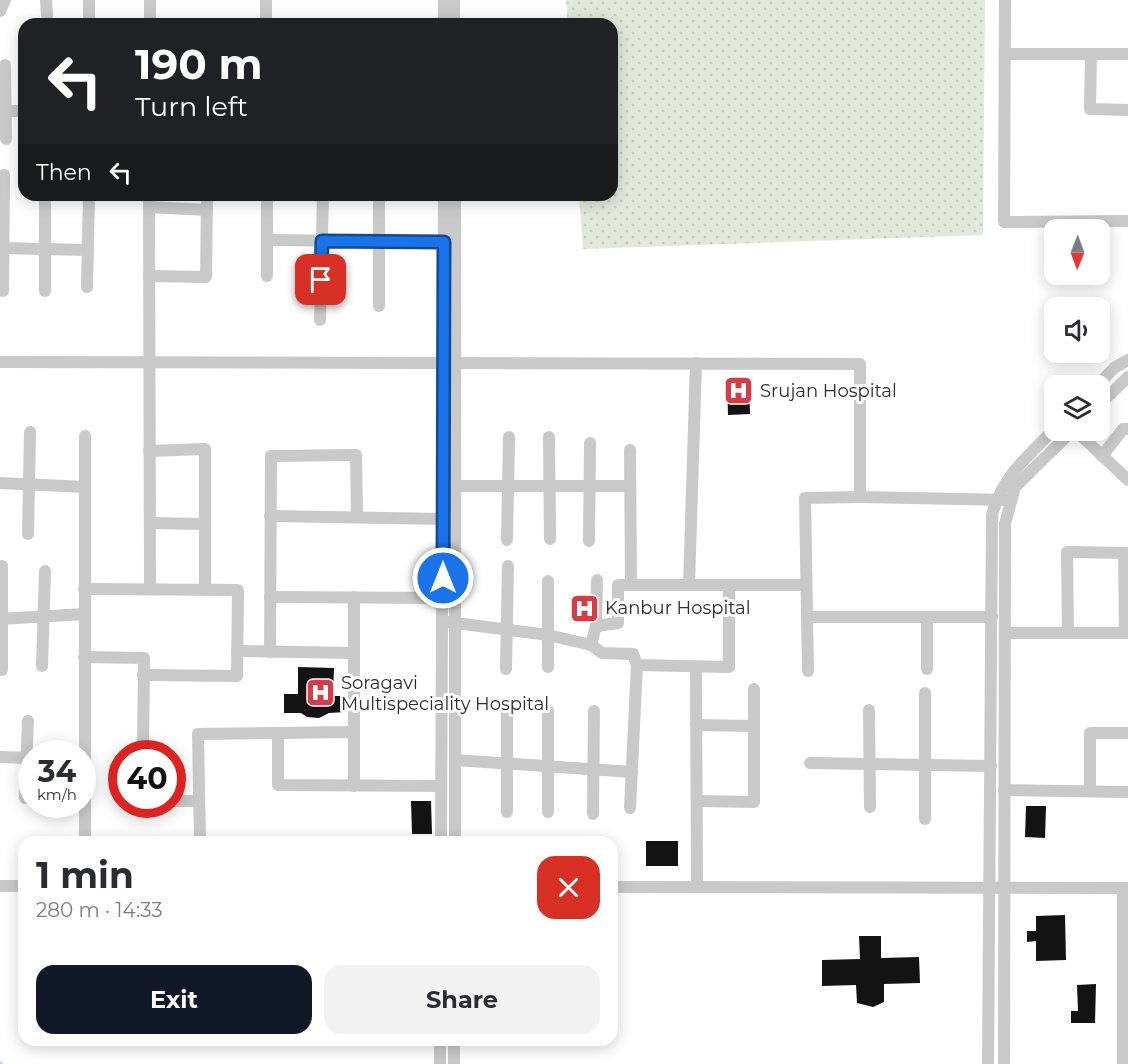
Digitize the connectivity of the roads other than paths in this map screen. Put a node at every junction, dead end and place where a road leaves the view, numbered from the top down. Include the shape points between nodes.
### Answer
1 (5, 0) edge
2 (46, 0) edge
3 (89, 0) edge
4 (150, 0) edge
5 (266, 0) edge
6 (444, 0) edge
7 (454, 0) edge
8 (1005, 0) edge
9 (0, 11) edge
10 (47, 15) dead end
11 (89, 18) edge
12 (150, 18) edge
13 (266, 18) edge
14 (444, 18) edge
15 (454, 18) edge
16 (1005, 54) junction
17 (1091, 54) junction
18 (1128, 54) edge
19 (5, 65) dead end
20 (1128, 110) edge
21 (3, 111) edge
22 (6, 139) dead end
23 (4, 175) dead end
24 (45, 201) edge
25 (89, 201) edge
26 (149, 201) edge
27 (207, 201) edge
28 (267, 201) edge
29 (323, 201) edge
30 (379, 201) edge
31 (444, 201) edge
32 (455, 201) edge
33 (207, 210) junction
34 (1128, 221) edge
35 (267, 240) junction
36 (322, 241) junction
37 (379, 241) junction
38 (444, 242) junction
39 (2, 248) edge
40 (45, 249) junction
41 (88, 250) junction
42 (149, 276) junction
43 (267, 276) dead end
44 (87, 287) dead end
45 (3, 291) dead end
46 (45, 291) dead end
47 (379, 306) dead end
48 (320, 320) dead end
49 (1128, 360) edge
50 (0, 362) edge
51 (149, 362) junction
52 (450, 363) junction
53 (696, 363) junction
54 (1107, 375) edge
55 (1128, 377) edge
56 (1110, 394) edge
57 (1128, 429) edge
58 (30, 432) dead end
59 (85, 436) dead end
60 (509, 437) dead end
61 (549, 437) dead end
62 (1044, 439) edge
63 (1063, 441) edge
64 (1086, 441) edge
65 (590, 442) dead end
66 (630, 450) dead end
67 (149, 451) junction
68 (1102, 456) junction
69 (1128, 480) edge
70 (0, 483) edge
71 (29, 484) junction
72 (456, 486) junction
73 (508, 486) junction
74 (549, 486) junction
75 (590, 486) junction
76 (630, 486) junction
77 (85, 487) junction
78 (860, 497) junction
79 (996, 500) junction
80 (1010, 500) junction
81 (270, 516) junction
82 (357, 517) junction
83 (444, 519) junction
84 (150, 523) junction
85 (205, 524) junction
86 (28, 534) dead end
87 (550, 539) dead end
88 (507, 540) dead end
89 (589, 541) dead end
90 (1126, 553) edge
91 (2, 566) dead end
92 (508, 566) dead end
93 (45, 571) dead end
94 (597, 580) dead end
95 (548, 581) dead end
96 (631, 585) junction
97 (689, 585) junction
98 (729, 585) junction
99 (806, 585) junction
100 (84, 589) junction
101 (150, 589) junction
102 (205, 590) junction
103 (270, 597) junction
104 (354, 597) junction
105 (443, 598) junction
106 (84, 614) junction
107 (44, 616) junction
108 (807, 617) junction
109 (927, 617) junction
110 (992, 617) junction
111 (1, 618) edge
112 (443, 622) junction
113 (456, 622) junction
114 (596, 626) junction
115 (507, 629) junction
116 (1005, 633) junction
117 (1068, 633) junction
118 (1126, 633) edge
119 (548, 635) junction
120 (591, 645) junction
121 (237, 651) junction
122 (270, 652) junction
123 (354, 653) junction
124 (84, 657) junction
125 (637, 665) junction
126 (42, 666) dead end
127 (548, 667) dead end
128 (696, 667) junction
129 (506, 669) dead end
130 (927, 669) dead end
131 (2, 670) dead end
132 (808, 670) dead end
133 (143, 675) junction
134 (754, 689) dead end
135 (925, 693) dead end
136 (507, 704) dead end
137 (869, 710) dead end
138 (548, 711) dead end
139 (594, 711) dead end
140 (27, 721) dead end
141 (696, 725) junction
142 (754, 726) junction
143 (354, 732) junction
144 (278, 733) junction
145 (1128, 733) edge
146 (28, 740) edge
147 (84, 740) edge
148 (143, 740) edge
149 (0, 757) edge
150 (18, 758) edge
151 (455, 760) junction
152 (810, 763) dead end
153 (507, 764) junction
154 (870, 764) junction
155 (925, 765) junction
156 (548, 766) junction
157 (991, 766) junction
158 (594, 770) junction
159 (632, 772) junction
160 (354, 786) junction
161 (441, 786) junction
162 (1004, 790) junction
163 (1090, 791) junction
164 (1128, 792) edge
165 (186, 801) edge
166 (199, 801) junction
167 (697, 801) junction
168 (870, 807) dead end
169 (630, 808) dead end
170 (507, 812) dead end
171 (548, 812) dead end
172 (593, 814) dead end
173 (85, 818) edge
174 (925, 819) dead end
175 (85, 836) edge
176 (200, 836) edge
177 (441, 836) edge
178 (455, 836) edge
179 (0, 886) edge
180 (18, 886) edge
181 (618, 887) edge
182 (697, 887) junction
183 (990, 887) junction
184 (1004, 887) junction
185 (1125, 888) edge
186 (1126, 998) edge
187 (440, 1046) edge
188 (454, 1046) edge
189 (440, 1064) edge
190 (454, 1064) edge
191 (988, 1064) edge
192 (1004, 1064) edge
193 (1124, 1064) edge

1 - 9 street
2 - 10 street
3 - 11 street
4 - 12 street
5 - 13 street
6 - 14 street
7 - 15 street
8 - 16 street
16 - 17 street
16 - 34 street via 1004,222
17 - 18 street
17 - 20 street via 1090,109
19 - 21 street
21 - 22 street
23 - 39 street
24 - 40 street
25 - 41 street
26 - 33 street
26 - 42 street
27 - 33 street
28 - 35 street
29 - 36 street
30 - 37 street
31 - 38 street
32 - 52 street
33 - 42 street via 206,277
35 - 36 street
35 - 43 street
36 - 37 street
36 - 48 street
37 - 38 street
37 - 47 street
38 - 52 street
39 - 40 street
39 - 45 street
40 - 41 street
40 - 46 street
41 - 44 street
42 - 51 street
49 - 54 street
50 - 51 street
51 - 52 street
51 - 67 street
52 - 53 street
52 - 72 street
52 - 83 street
53 - 78 street via 860,364
53 - 97 street
55 - 56 street
57 - 68 street via 1123,429
58 - 71 street
59 - 77 street
60 - 73 street
61 - 74 street
62 - 79 street via 1007,478
63 - 80 street via 1015,487
64 - 68 street
65 - 75 street
66 - 76 street
67 - 84 street
67 - 85 street via 205,449
68 - 69 street
70 - 71 street
71 - 77 street
71 - 86 street
72 - 73 street
72 - 113 street
73 - 74 street
73 - 88 street
74 - 75 street
74 - 87 street
75 - 76 street
75 - 89 street
76 - 96 street
77 - 100 street
78 - 79 street
78 - 99 street via 805,498
79 - 80 street
79 - 110 street via 992,515
80 - 116 street via 1005,524
81 - 82 street
81 - 82 street via 271,456 356,455
81 - 103 street
82 - 83 street
83 - 105 street
84 - 85 street
84 - 101 street
85 - 102 street
90 - 117 street via 1067,552
90 - 118 street
91 - 111 street
92 - 115 street
93 - 107 street
94 - 114 street
95 - 119 street
96 - 97 street
96 - 114 street via 618,585 618,624
97 - 98 street
98 - 99 street
98 - 128 street via 729,667
99 - 108 street
100 - 101 street
100 - 106 street
101 - 102 street
102 - 121 street via 238,590
103 - 104 street
103 - 122 street
104 - 105 street
104 - 123 street
105 - 112 street
106 - 107 street
106 - 124 street
107 - 111 street
107 - 126 street
108 - 109 street
108 - 132 street
109 - 110 street
109 - 130 street
110 - 157 street
111 - 131 street
112 - 113 street
112 - 161 street
113 - 115 street
113 - 151 street
114 - 120 street
115 - 119 street
115 - 129 street
116 - 117 street
116 - 162 street
117 - 118 street
119 - 120 street
119 - 127 street
120 - 125 street via 602,653 633,654
121 - 122 street
121 - 133 street via 237,676
122 - 123 street
123 - 143 street
124 - 133 street via 144,658
124 - 147 street
125 - 128 street
125 - 159 street
128 - 141 street
133 - 148 street
134 - 142 street
135 - 155 street
136 - 153 street
137 - 154 street
138 - 156 street
139 - 158 street
140 - 146 street
141 - 142 street
141 - 167 street
142 - 167 street via 754,802
143 - 144 street
143 - 160 street
144 - 160 street via 278,785
144 - 166 street via 198,734
145 - 163 street via 1090,733
149 - 150 street
151 - 153 street
151 - 178 street
152 - 154 street
153 - 156 street
153 - 170 street
154 - 155 street
154 - 168 street
155 - 157 street
155 - 174 street
156 - 158 street
156 - 171 street
157 - 183 street
158 - 159 street
158 - 172 street
159 - 169 street
160 - 161 street
161 - 177 street
162 - 163 street
162 - 184 street
163 - 164 street
165 - 166 street
166 - 176 street
167 - 182 street
173 - 175 street
179 - 180 street
181 - 182 street
182 - 183 street
183 - 184 street
183 - 191 street
184 - 185 street
184 - 192 street
185 - 186 street
186 - 193 street
187 - 189 street
188 - 190 street

